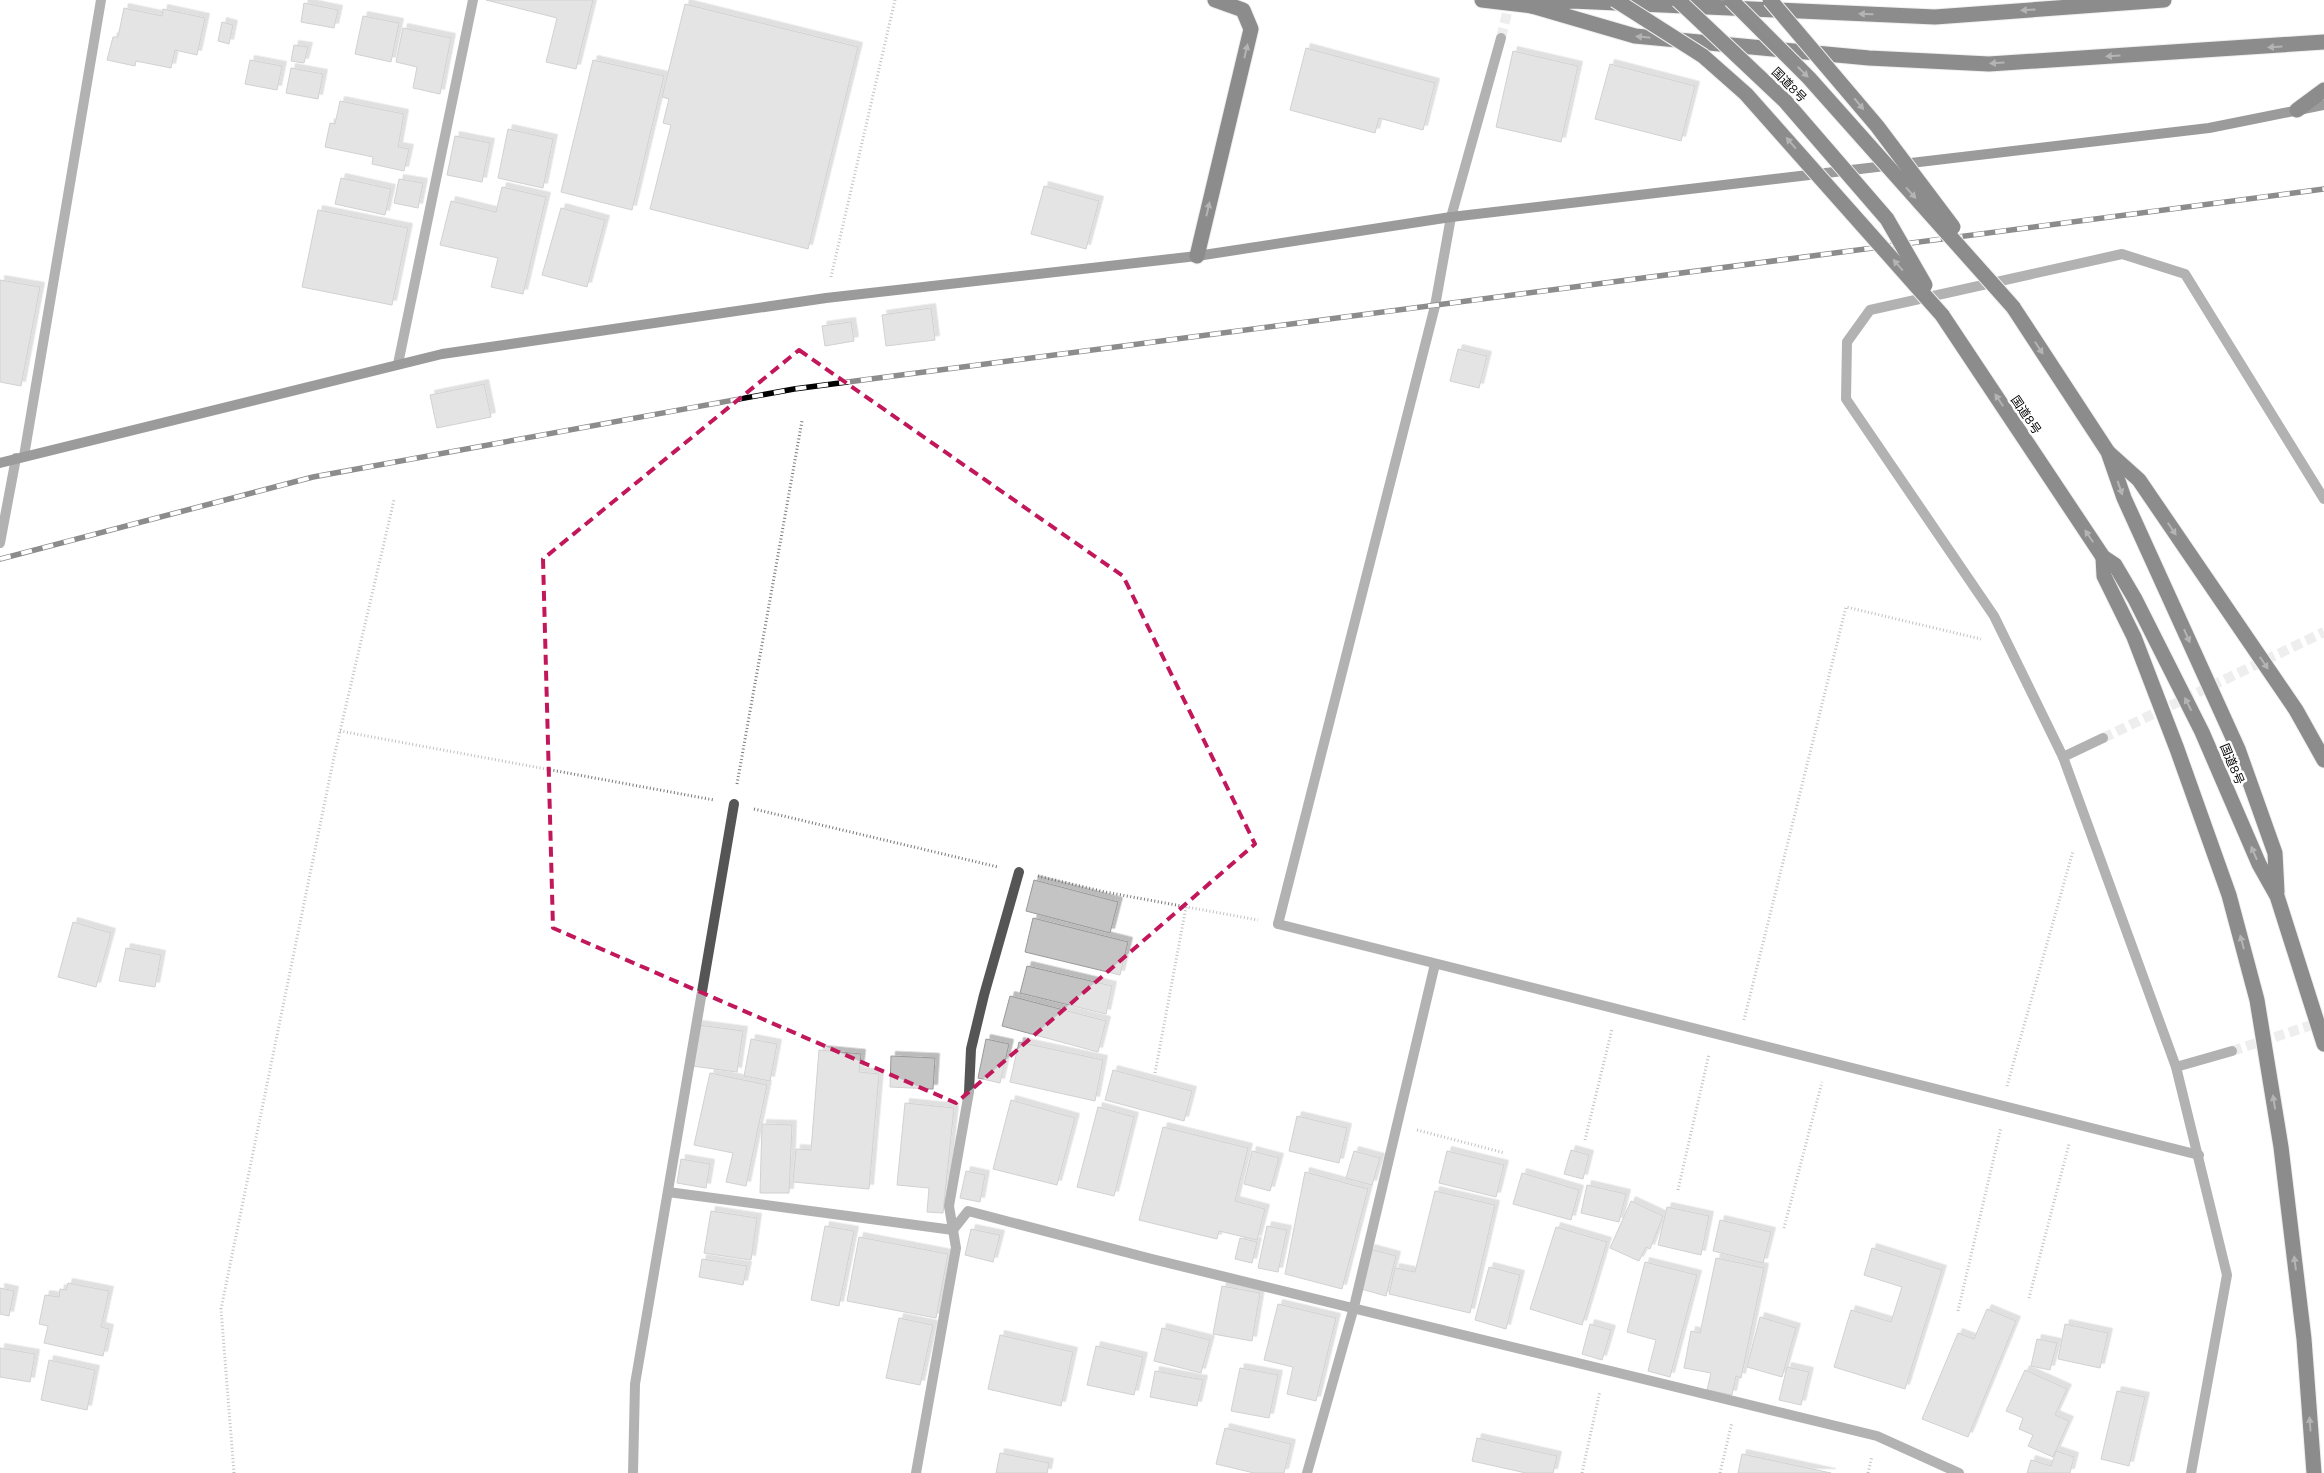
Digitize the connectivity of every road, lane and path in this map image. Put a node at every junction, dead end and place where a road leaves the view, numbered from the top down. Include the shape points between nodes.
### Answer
1 (102, 0) edge
2 (473, 0) edge
3 (895, 0) edge
4 (1215, 0) edge
5 (1482, 0) edge
6 (1615, 0) edge
7 (1678, 0) edge
8 (1731, 0) edge
9 (1770, 0) edge
10 (2164, 0) edge
11 (1532, 6) junction
12 (1501, 38) tunnel mouth
13 (2324, 42) edge
14 (2324, 90) edge
15 (2324, 105) edge
16 (2297, 110) junction
17 (1451, 217) junction
18 (1197, 256) junction
19 (826, 298) junction
20 (2013, 307) junction
21 (1942, 315) junction
22 (398, 364) junction
23 (802, 421) dead end
24 (2108, 452) junction
25 (20, 457) junction
26 (0, 463) edge
27 (2324, 499) edge
28 (394, 500) dead end
29 (0, 543) edge
30 (2103, 557) junction
31 (2008, 645) junction
32 (340, 730) junction
33 (2103, 738) tunnel mouth
34 (2063, 757) junction
35 (2324, 760) edge
36 (734, 804) junction
37 (2084, 814) junction
38 (1019, 872) junction
39 (2277, 896) junction
40 (1186, 907) junction
41 (1278, 924) junction
42 (1435, 964) junction
43 (1616, 1009) junction
44 (1713, 1033) junction
45 (1739, 1040) junction
46 (2324, 1044) edge
47 (2232, 1051) tunnel mouth
48 (1827, 1062) junction
49 (2176, 1067) junction
50 (1155, 1073) dead end
51 (2004, 1106) junction
52 (1397, 1124) junction
53 (2074, 1124) junction
54 (1586, 1140) dead end
55 (1505, 1153) dead end
56 (2199, 1155) junction
57 (1678, 1190) dead end
58 (668, 1192) junction
59 (1784, 1228) dead end
60 (954, 1230) junction
61 (2029, 1298) dead end
62 (1354, 1307) junction
63 (1958, 1311) dead end
64 (1605, 1369) junction
65 (1736, 1401) junction
66 (234, 1473) edge
67 (633, 1473) edge
68 (916, 1473) edge
69 (1307, 1473) edge
70 (1582, 1473) edge
71 (1720, 1473) edge
72 (1959, 1473) edge
73 (2191, 1473) edge
74 (2314, 1473) edge

1 - 25 street
2 - 22 street
3 - 19 path
18 -> 4 highway via 1251,28 1243,10
5 - 11 highway
21 -> 6 highway, bridge via 1746,94 1702,56
7 - 21 highway, 国道8号, bridge via 1785,101 1887,219
8 -> 20 highway, 国道8号, bridge via 1809,78
9 -> 20 highway, bridge via 1877,126
10 -> 11 highway via 1935,17 1572,1
13 -> 11 highway via 1989,64 1869,58 1635,36
12 - 17 street
14 - 16 highway
15 - 16 street
16 - 17 street via 2209,128
17 - 18 street
17 - 41 street via 1435,306
18 - 19 street
19 - 22 street via 442,354
20 -> 24 highway, 国道8号
30 -> 21 highway, 国道8号
22 - 25 street
23 - 36 path
24 -> 35 highway via 2139,480 2296,710
24 -> 39 highway, 国道8号 via 2124,498 2238,749 2275,853
25 - 26 street
25 - 29 street
27 - 31 street via 2184,274 2122,254 1870,310 1847,342 1846,399 1994,616
28 - 32 path
39 -> 30 highway, 国道8号 via 2259,864 2202,732 2135,599 2115,565
74 -> 30 highway via 2304,1339 2281,1147 2257,1000 2226,886 2134,637 2104,576
31 - 34 street
31 - 45 path via 1846,608
32 - 36 path
32 - 66 path via 221,1309
33 - 34 street
34 - 37 street
36 - 38 path
36 - 58 street
37 - 49 street
37 - 51 path
38 - 40 path
38 - 60 street via 971,1049 969,1092 949,1206
39 - 46 highway, 国道8号
40 - 41 path
40 - 50 path
41 - 42 street
42 - 43 street
42 - 52 street
43 - 44 street
43 - 54 path
44 - 45 street
44 - 57 path
45 - 48 street
47 - 49 street
48 - 51 street
48 - 59 path
49 - 56 street
51 - 53 street
51 - 63 path
52 - 55 path
52 - 62 street
53 - 56 street
53 - 61 path
56 - 73 street via 2227,1275
58 - 60 street
58 - 67 street via 635,1384
60 - 62 street via 968,1211
60 - 68 street via 956,1248
62 - 64 street
62 - 69 street
64 - 65 street
64 - 70 path
65 - 71 path
65 - 72 street via 1877,1436

